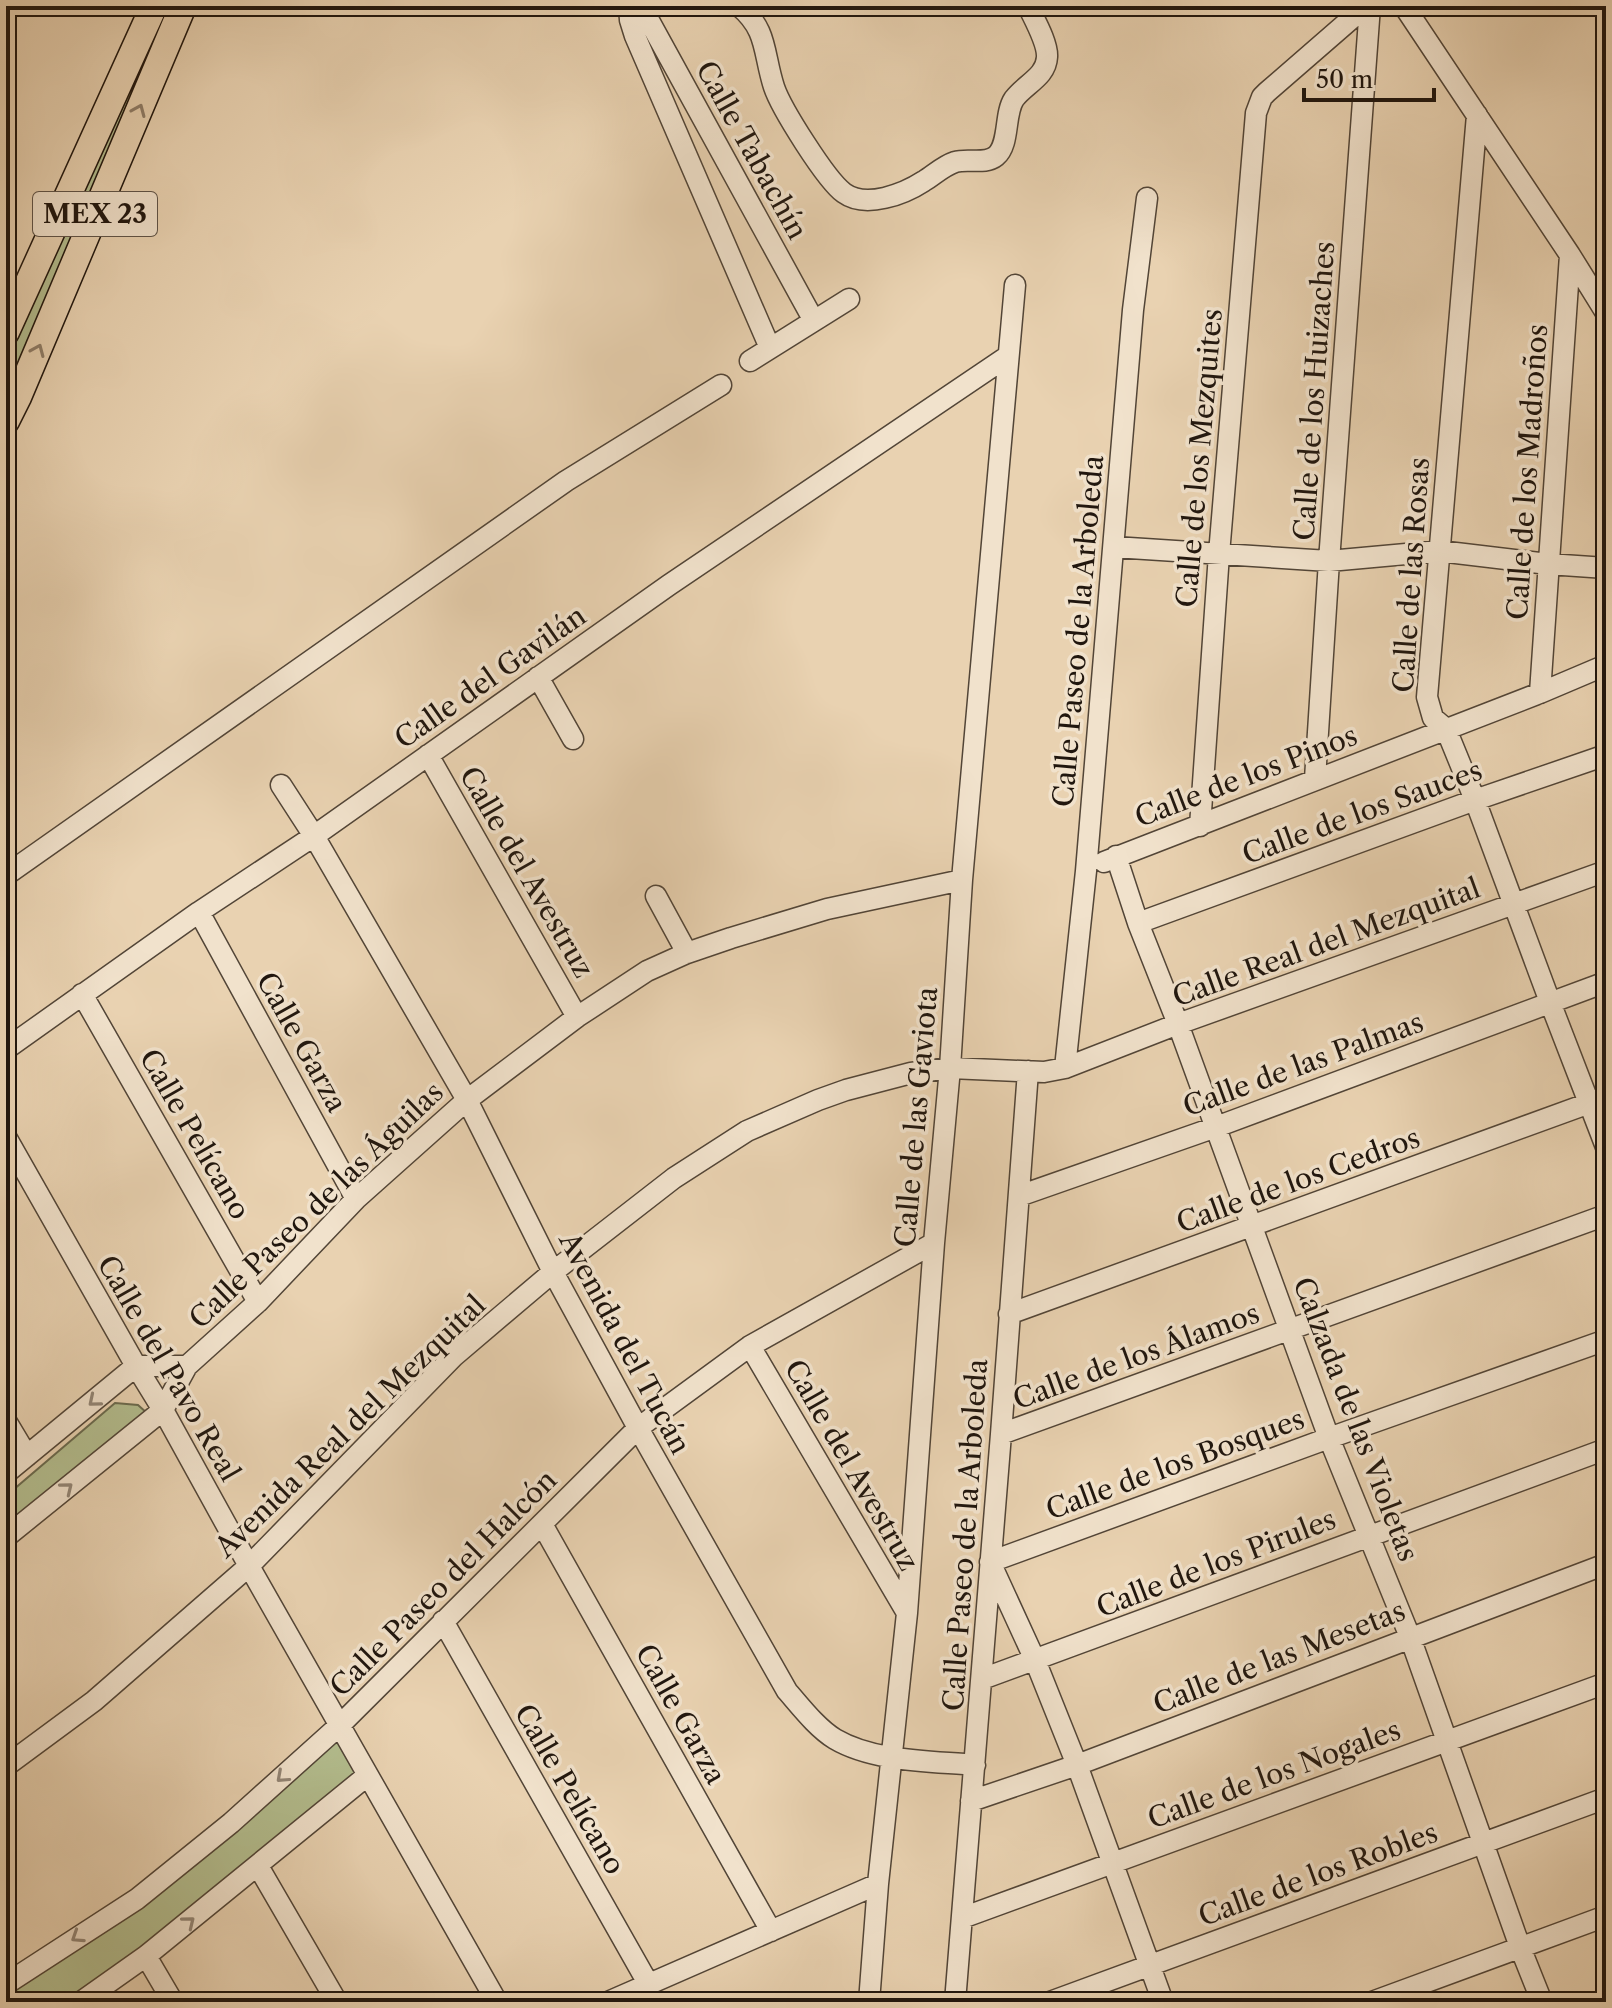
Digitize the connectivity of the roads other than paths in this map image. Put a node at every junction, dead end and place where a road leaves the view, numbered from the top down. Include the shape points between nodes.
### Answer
1 (629, 6) edge
2 (641, 6) edge
3 (739, 6) edge
4 (1028, 6) edge
5 (1368, 6) edge
6 (1404, 6) edge
7 (167, 10) edge
8 (1477, 115) junction
9 (1147, 198) dead end
10 (1570, 255) junction
11 (1015, 285) dead end
12 (849, 299) dead end
13 (1606, 313) edge
14 (814, 321) junction
15 (6, 332) edge
16 (770, 348) junction
17 (1008, 356) junction
18 (750, 361) dead end
19 (721, 385) dead end
20 (6, 421) edge
21 (1114, 547) junction
22 (1439, 551) junction
23 (1219, 554) junction
24 (1329, 561) junction
25 (1548, 564) junction
26 (1606, 568) edge
27 (1606, 665) edge
28 (538, 677) junction
29 (1540, 693) junction
30 (1446, 729) junction
31 (573, 739) dead end
32 (428, 755) junction
33 (1606, 755) edge
34 (1315, 779) junction
35 (281, 785) dead end
36 (1475, 800) junction
37 (1200, 826) junction
38 (314, 836) junction
39 (1116, 856) junction
40 (1086, 871) junction
41 (1606, 871) edge
42 (6, 875) edge
43 (962, 880) junction
44 (656, 896) dead end
45 (1514, 904) junction
46 (199, 912) junction
47 (1138, 923) junction
48 (687, 953) junction
49 (1606, 982) edge
50 (82, 994) junction
51 (1550, 1002) junction
52 (577, 1017) junction
53 (1178, 1024) junction
54 (6, 1049) edge
55 (950, 1068) junction
56 (1065, 1068) junction
57 (1028, 1071) junction
58 (467, 1100) junction
59 (1598, 1100) edge
60 (1216, 1127) junction
61 (6, 1137) edge
62 (1606, 1147) edge
63 (1019, 1196) junction
64 (356, 1199) junction
65 (1606, 1215) edge
66 (1253, 1226) junction
67 (934, 1243) junction
68 (553, 1272) junction
69 (258, 1302) junction
70 (1009, 1314) junction
71 (1291, 1330) junction
72 (1606, 1340) edge
73 (750, 1346) junction
74 (136, 1366) junction
75 (187, 1366) junction
76 (163, 1410) junction
77 (6, 1421) edge
78 (638, 1428) junction
79 (1001, 1434) junction
80 (1329, 1438) junction
81 (1606, 1449) edge
82 (27, 1456) junction
83 (6, 1473) edge
84 (542, 1524) junction
85 (1370, 1535) junction
86 (6, 1537) edge
87 (990, 1562) junction
88 (1606, 1564) edge
89 (249, 1566) junction
90 (907, 1613) junction
91 (443, 1621) junction
92 (1410, 1637) junction
93 (1035, 1660) junction
94 (982, 1679) junction
95 (1606, 1683) edge
96 (340, 1725) junction
97 (1447, 1740) junction
98 (892, 1757) junction
99 (975, 1765) junction
100 (1077, 1765) junction
101 (6, 1766) edge
102 (368, 1775) junction
103 (1606, 1798) edge
104 (971, 1801) junction
105 (1484, 1843) junction
106 (1111, 1864) junction
107 (258, 1866) junction
108 (878, 1884) junction
109 (1606, 1916) edge
110 (962, 1918) junction
111 (771, 1931) junction
112 (1520, 1947) junction
113 (146, 1956) junction
114 (1150, 1965) junction
115 (6, 1984) edge
116 (649, 1985) junction
117 (6, 1997) edge
118 (9, 2002) edge
119 (81, 2002) edge
120 (173, 2002) edge
121 (337, 2002) edge
122 (497, 2002) edge
123 (608, 2002) edge
124 (869, 2002) edge
125 (955, 2002) edge
126 (1050, 2002) edge
127 (1163, 2002) edge
128 (1372, 2002) edge
129 (1542, 2002) edge

1 - 16 street via 635,36
2 - 14 street, Calle Tabachín
3 - 4 street via 760,29 773,84 786,112 833,182 860,199 896,195 957,161 996,156 1014,99 1047,59
5 - 23 street, Calle de los Mezquites via 1262,97 1256,113
5 - 24 street, Calle de los Huizaches
6 - 8 street
7 - 15 main road, MEX 23
20 -> 7 main road, MEX 23
8 - 10 street
8 - 22 street, Calle de las Rosas
9 - 21 street, Calle Paseo de la Arboleda
10 - 13 street
10 - 25 street, Calle de los Madroños
11 - 17 street, Calle de las Gaviota
12 - 14 street
14 - 16 street
16 - 18 street
17 - 28 street, Calle del Gavilán
17 - 43 street, Calle de las Gaviota
19 - 42 street via 566,481
21 - 23 street
21 - 40 street, Calle Paseo de la Arboleda
22 - 24 street
22 - 25 street
22 - 30 street, Calle de las Rosas via 1427,697 1433,718
23 - 24 street
23 - 37 street, Calle de los Mezquites
24 - 34 street, Calle de los Huizaches
25 - 26 street
25 - 29 street, Calle de los Madroños
27 - 29 street, Calle de los Pinos
28 - 31 street
28 - 32 street, Calle del Gavilán
29 - 30 street, Calle de los Pinos
30 - 34 street, Calle de los Pinos
30 - 36 street, Calle de las Rosas
32 - 38 street, Calle del Gavilán
32 - 52 street, Calle del Avestruz
33 - 36 street, Calle de los Sauces
34 - 37 street, Calle de los Pinos
35 - 38 street, Avenida del Tucán
36 - 45 street, Calle de las Rosas
36 - 47 street, Calle de los Sauces
37 - 39 street, Calle de los Pinos
38 - 46 street, Calle del Gavilán
38 - 58 street, Avenida del Tucán
39 - 40 street, Calle de los Pinos
39 - 47 street, Calzada de las Violetas
40 - 56 street, Calle Paseo de la Arboleda
41 - 45 street, Calle Real del Mezquital
43 - 48 street, Calle Paseo de las Águilas via 827,909
43 - 55 street, Calle de las Gaviota
44 - 48 street
45 - 51 street, Calle de las Rosas
45 - 53 street, Calle Real del Mezquital
46 - 50 street, Calle del Gavilán
46 - 64 street, Calle Garza
47 - 53 street, Calzada de las Violetas
48 - 52 street, Calle Paseo de las Águilas via 647,971
49 - 51 street, Calle de las Palmas
50 - 54 street, Calle del Gavilán
50 - 69 street, Calle Pelícano
51 - 59 street, Calle de las Rosas
51 - 60 street, Calle de las Palmas
52 - 58 street, Calle Paseo de las Águilas
53 - 56 street, Calle Real del Mezquital
53 - 60 street, Calzada de las Violetas
55 - 57 street, Avenida Real del Mezquital
55 - 67 street, Calle de las Gaviota
55 - 68 street, Avenida Real del Mezquital via 846,1090 747,1131 674,1178
56 - 57 street, Avenida Real del Mezquital
57 - 63 street, Calle Paseo de la Arboleda
58 - 64 street, Calle Paseo de las Águilas
58 - 68 street, Avenida del Tucán
59 - 62 street, Calle de las Rosas
59 - 66 street, Calle de los Cedros
60 - 63 street, Calle de las Palmas
60 - 66 street, Calzada de las Violetas
61 - 74 street, Calle del Pavo Real
63 - 70 street, Calle Paseo de la Arboleda
64 - 69 street, Calle Paseo de las Águilas
65 - 71 street, Calle de los Álamos
66 - 70 street, Calle de los Cedros
66 - 71 street, Calzada de las Violetas
67 - 73 street, Calle Paseo del Halcón
67 - 90 street, Calle de las Gaviota
68 - 78 street, Avenida del Tucán
68 - 89 street, Avenida Real del Mezquital via 454,1356
69 - 75 street, Calle Paseo de las Águilas
70 - 79 street, Calle Paseo de la Arboleda
71 - 79 street, Calle de los Álamos
71 - 80 street, Calzada de las Violetas
72 - 80 street, Calle de los Bosques
73 - 78 street, Calle Paseo del Halcón
73 - 90 street, Calle del Avestruz
74 - 75 street, Calle Paseo de las Águilas
74 - 76 street, Calle del Pavo Real
74 -> 82 street
75 - 76 street, Calle Paseo de las Águilas
86 -> 76 street, Calle Paseo de las Águilas
76 - 89 street, Calle del Pavo Real
77 - 82 street
78 - 84 street, Calle Paseo del Halcón
78 - 98 street, Avenida del Tucán via 787,1691 835,1739
79 - 87 street, Calle Paseo de la Arboleda
80 - 85 street, Calzada de las Violetas
80 - 87 street, Calle de los Bosques
81 - 85 street, Calle de los Pirules
82 - 83 street
84 - 91 street, Calle Paseo del Halcón
84 - 111 street, Calle Garza
85 - 92 street, Calzada de las Violetas
85 - 93 street, Calle de los Pirules
87 - 93 street
87 - 94 street, Calle Paseo de la Arboleda
88 - 92 street, Calle de las Mesetas
89 - 96 street, Calle del Pavo Real
89 - 101 street, Avenida Real del Mezquital via 94,1701
90 - 98 street, Calle de las Gaviota
91 - 96 street, Calle Paseo del Halcón
91 - 116 street, Calle Pelícano
92 - 97 street, Calzada de las Violetas
92 - 100 street, Calle de las Mesetas
93 - 94 street, Calle de los Pirules
93 - 100 street
94 - 99 street, Calle Paseo de la Arboleda
95 - 97 street, Calle de los Nogales
96 - 102 street, Calle del Pavo Real
96 -> 115 street, Calle Paseo del Halcón via 137,1899
97 - 105 street, Calzada de las Violetas
97 - 106 street, Calle de los Nogales
98 - 99 street, Avenida del Tucán
98 - 108 street, Calle de las Gaviota
99 - 104 street, Calle Paseo de la Arboleda
100 - 104 street, Calle de las Mesetas
100 - 106 street
102 - 107 street
102 - 122 street, Calle del Pavo Real
103 - 105 street, Calle de los Robles
104 - 110 street, Calle Paseo de la Arboleda
105 - 112 street, Calzada de las Violetas
105 - 114 street, Calle de los Robles
106 - 110 street, Calle de los Nogales
106 - 114 street
113 -> 107 street
107 - 121 street
108 - 111 street
108 - 124 street, Calle de las Gaviota
109 - 112 street
110 - 125 street, Calle Paseo de la Arboleda
111 - 116 street
112 - 128 street
112 - 129 street, Calzada de las Violetas
113 - 119 street
113 - 120 street
114 - 126 street, Calle de los Robles
114 - 127 street
116 - 123 street
117 - 118 street

